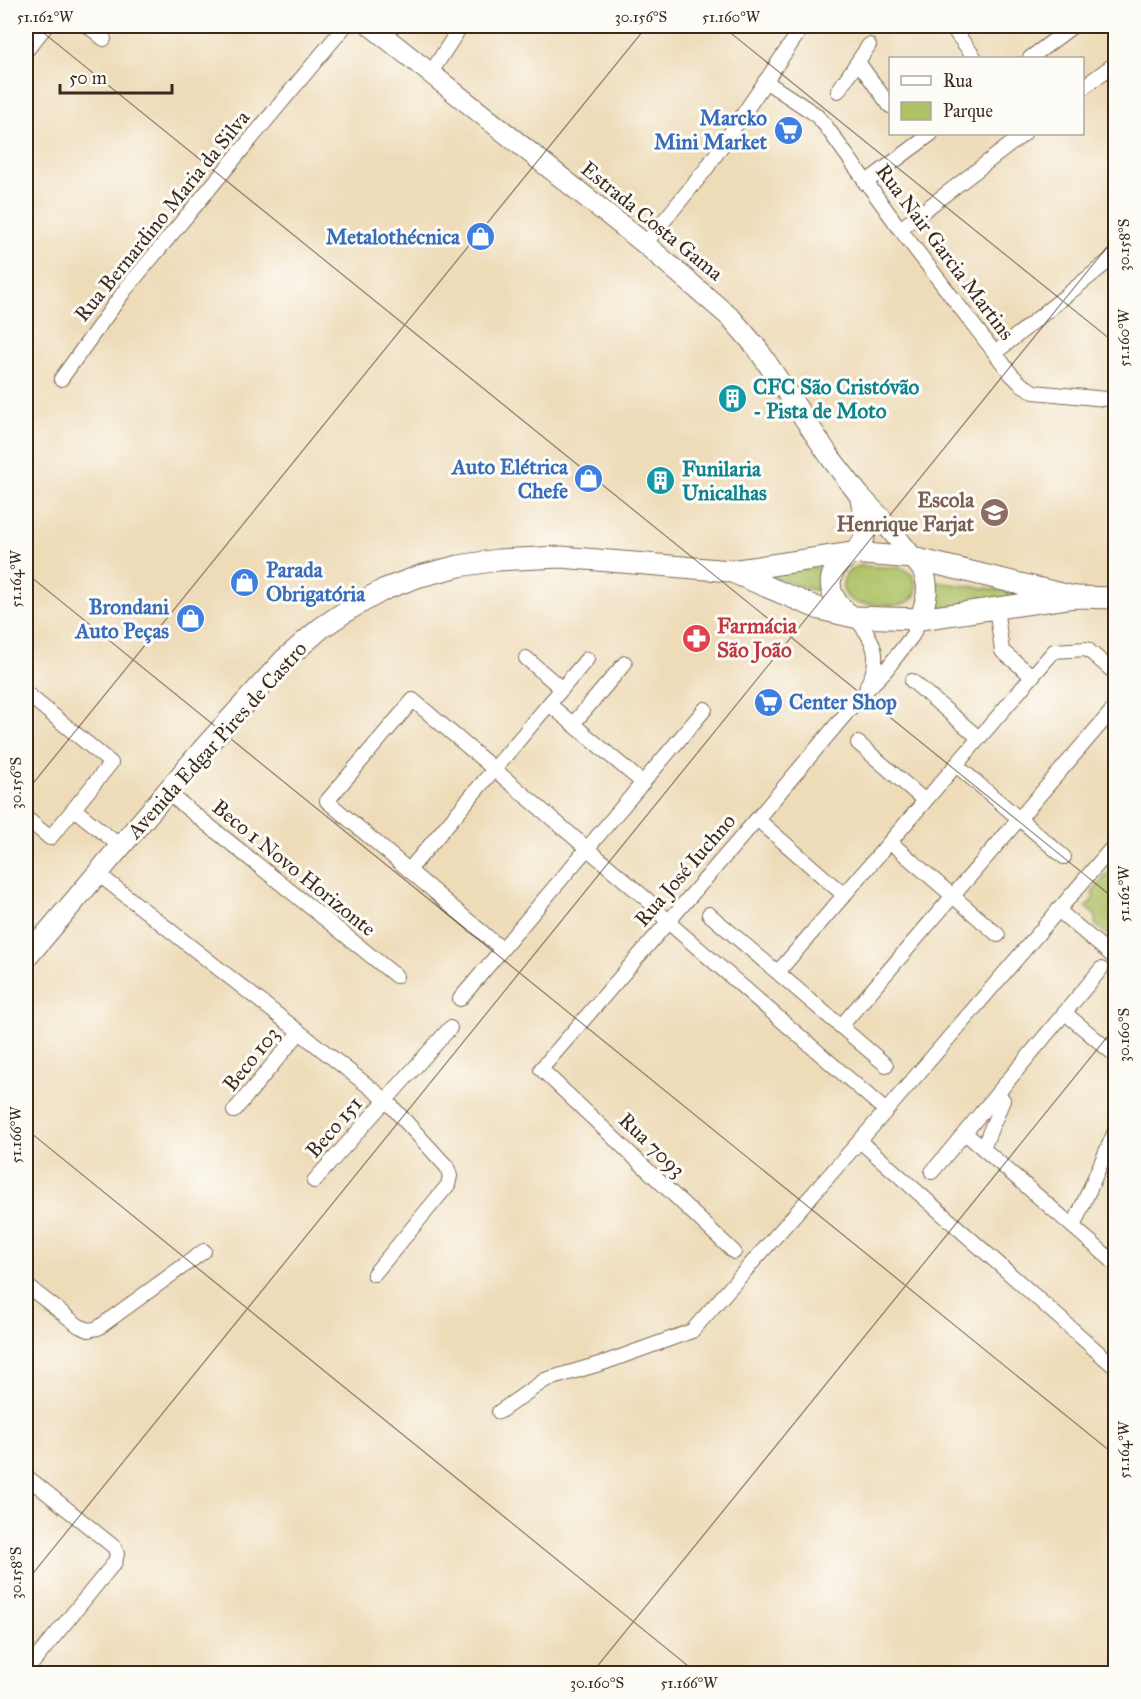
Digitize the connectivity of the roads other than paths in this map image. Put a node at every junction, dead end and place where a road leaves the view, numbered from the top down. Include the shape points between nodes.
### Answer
1 (46, 26) edge
2 (88, 26) edge
3 (345, 26) edge
4 (370, 26) edge
5 (461, 26) edge
6 (803, 26) edge
7 (951, 26) edge
8 (1073, 26) edge
9 (104, 39) dead end
10 (869, 45) dead end
11 (26, 51) edge
12 (974, 57) edge
13 (1031, 57) edge
14 (858, 62) junction
15 (1116, 63) edge
16 (430, 74) junction
17 (765, 81) junction
18 (1084, 87) edge
19 (838, 91) dead end
20 (889, 103) edge
21 (1023, 135) edge
22 (915, 138) edge
23 (865, 183) junction
24 (900, 229) junction
25 (645, 243) junction
26 (1116, 255) edge
27 (995, 353) junction
28 (61, 379) dead end
29 (1116, 400) edge
30 (860, 496) junction
31 (853, 553) junction
32 (913, 558) junction
33 (731, 572) junction
34 (1074, 597) junction
35 (1116, 598) edge
36 (996, 607) junction
37 (854, 617) junction
38 (920, 619) junction
39 (526, 658) dead end
40 (587, 659) dead end
41 (625, 663) dead end
42 (1116, 674) edge
43 (1032, 676) junction
44 (912, 681) dead end
45 (562, 689) junction
46 (26, 693) edge
47 (860, 697) junction
48 (549, 704) junction
49 (1116, 706) edge
50 (705, 709) dead end
51 (573, 724) junction
52 (979, 738) junction
53 (858, 743) dead end
54 (956, 765) junction
55 (494, 769) junction
56 (643, 783) junction
57 (167, 792) junction
58 (925, 801) junction
59 (74, 809) junction
60 (26, 818) edge
61 (757, 819) junction
62 (1020, 819) junction
63 (890, 842) junction
64 (1116, 843) edge
65 (120, 846) junction
66 (587, 849) junction
67 (1064, 857) dead end
68 (408, 870) junction
69 (97, 873) junction
70 (844, 895) junction
71 (953, 896) junction
72 (1058, 910) junction
73 (709, 914) dead end
74 (668, 922) junction
75 (998, 934) dead end
76 (30, 944) edge
77 (502, 949) junction
78 (1116, 959) edge
79 (1101, 969) dead end
80 (778, 972) junction
81 (396, 976) dead end
82 (460, 999) dead end
83 (1065, 1013) junction
84 (841, 1026) junction
85 (450, 1028) dead end
86 (299, 1032) junction
87 (1116, 1056) edge
88 (886, 1065) dead end
89 (541, 1069) joint
90 (997, 1094) junction
91 (386, 1100) junction
92 (886, 1111) junction
93 (234, 1112) dead end
94 (1116, 1129) edge
95 (965, 1132) junction
96 (860, 1141) junction
97 (982, 1147) junction
98 (932, 1172) dead end
99 (314, 1181) dead end
100 (1073, 1227) junction
101 (204, 1251) dead end
102 (734, 1252) dead end
103 (1116, 1264) edge
104 (374, 1274) dead end
105 (26, 1285) edge
106 (1116, 1368) edge
107 (499, 1412) dead end
108 (26, 1476) edge
109 (27, 1666) edge

1 - 11 street
2 - 9 street
3 - 28 street, Rua Bernardino Maria da Silva via 125,290
4 - 16 main road, Estrada Costa Gama
5 - 16 street
6 - 17 street
7 - 12 street
8 - 13 street
10 - 14 street
14 - 19 street
14 - 20 street
15 - 18 street
16 - 25 main road, Estrada Costa Gama
17 - 23 street, Rua Nair Garcia Martins via 815,114
17 - 25 street via 706,168
21 - 24 street
22 - 23 street
23 - 24 street, Rua Nair Garcia Martins
24 - 27 street, Rua Nair Garcia Martins
25 - 30 main road, Estrada Costa Gama via 732,319 757,348
26 - 27 street
27 - 29 street, Rua Nair Garcia Martins via 1016,379 1034,392
30 - 31 main road, Estrada Costa Gama via 866,527 859,548
30 - 32 main road, Estrada Costa Gama
31 - 32 main road, Avenida Edgar Pires de Castro
31 - 33 main road, Avenida Edgar Pires de Castro
31 - 37 main road via 837,566 831,585 838,605
32 - 34 main road, Avenida Edgar Pires de Castro
32 - 38 main road via 928,587
33 - 37 main road, Avenida Edgar Pires de Castro via 820,609
33 - 57 main road, Avenida Edgar Pires de Castro via 561,558 498,560 420,576 385,589 321,628 284,660
34 - 35 main road, Avenida Edgar Pires de Castro
34 - 36 main road, Avenida Edgar Pires de Castro
36 - 38 main road, Avenida Edgar Pires de Castro
36 - 43 street via 1002,651
37 - 38 main road, Avenida Edgar Pires de Castro
37 - 47 street, Rua José Iuchno via 867,631 875,662 872,677
38 - 47 street, Rua José Iuchno via 912,636
39 - 45 street
40 - 45 street
41 - 51 street
42 - 43 street via 1087,649 1054,651
43 - 52 street
44 - 52 street
45 - 48 street
46 - 59 street via 111,763
47 - 61 street, Rua José Iuchno
48 - 51 street
48 - 55 street
49 - 62 street
50 - 56 street
51 - 56 street
52 - 54 street
53 - 58 street
54 - 58 street
54 - 62 street
55 - 66 street
55 - 68 street
55 - 68 street via 413,700 327,801
56 - 66 street
57 - 65 main road, Avenida Edgar Pires de Castro
57 - 81 street, Beco 1 Novo Horizonte
58 - 63 street
59 - 60 street via 50,838
59 - 65 street
61 - 70 street
61 - 74 street, Rua José Iuchno
62 - 67 street
62 - 71 street
63 - 70 street
63 - 71 street
64 - 72 street
65 - 69 main road, Avenida Edgar Pires de Castro
66 - 74 street
66 - 77 street
68 - 77 street
69 - 76 main road, Avenida Edgar Pires de Castro
69 - 86 street
70 - 80 street
71 - 75 street
71 - 84 street
72 - 78 street
72 - 92 street
73 - 80 street
74 - 89 street, Rua José Iuchno
74 - 92 street
77 - 82 street
79 - 83 street
80 - 84 street
83 - 87 street
83 - 90 street
84 - 88 street
85 - 91 street, Beco 151
86 - 91 street
86 - 93 street, Beco 103
89 - 102 street, Rua 7093
90 - 95 street
90 - 97 street via 1003,1100
91 - 99 street, Beco 151
91 - 104 street via 447,1167 450,1176 448,1185
92 - 96 street
94 - 100 street
95 - 97 street
95 - 98 street
96 - 106 street
96 - 107 street via 692,1331 545,1380
97 - 100 street
100 - 103 street
101 - 105 street via 98,1328 89,1330
108 - 109 street via 114,1547 117,1554 115,1562

